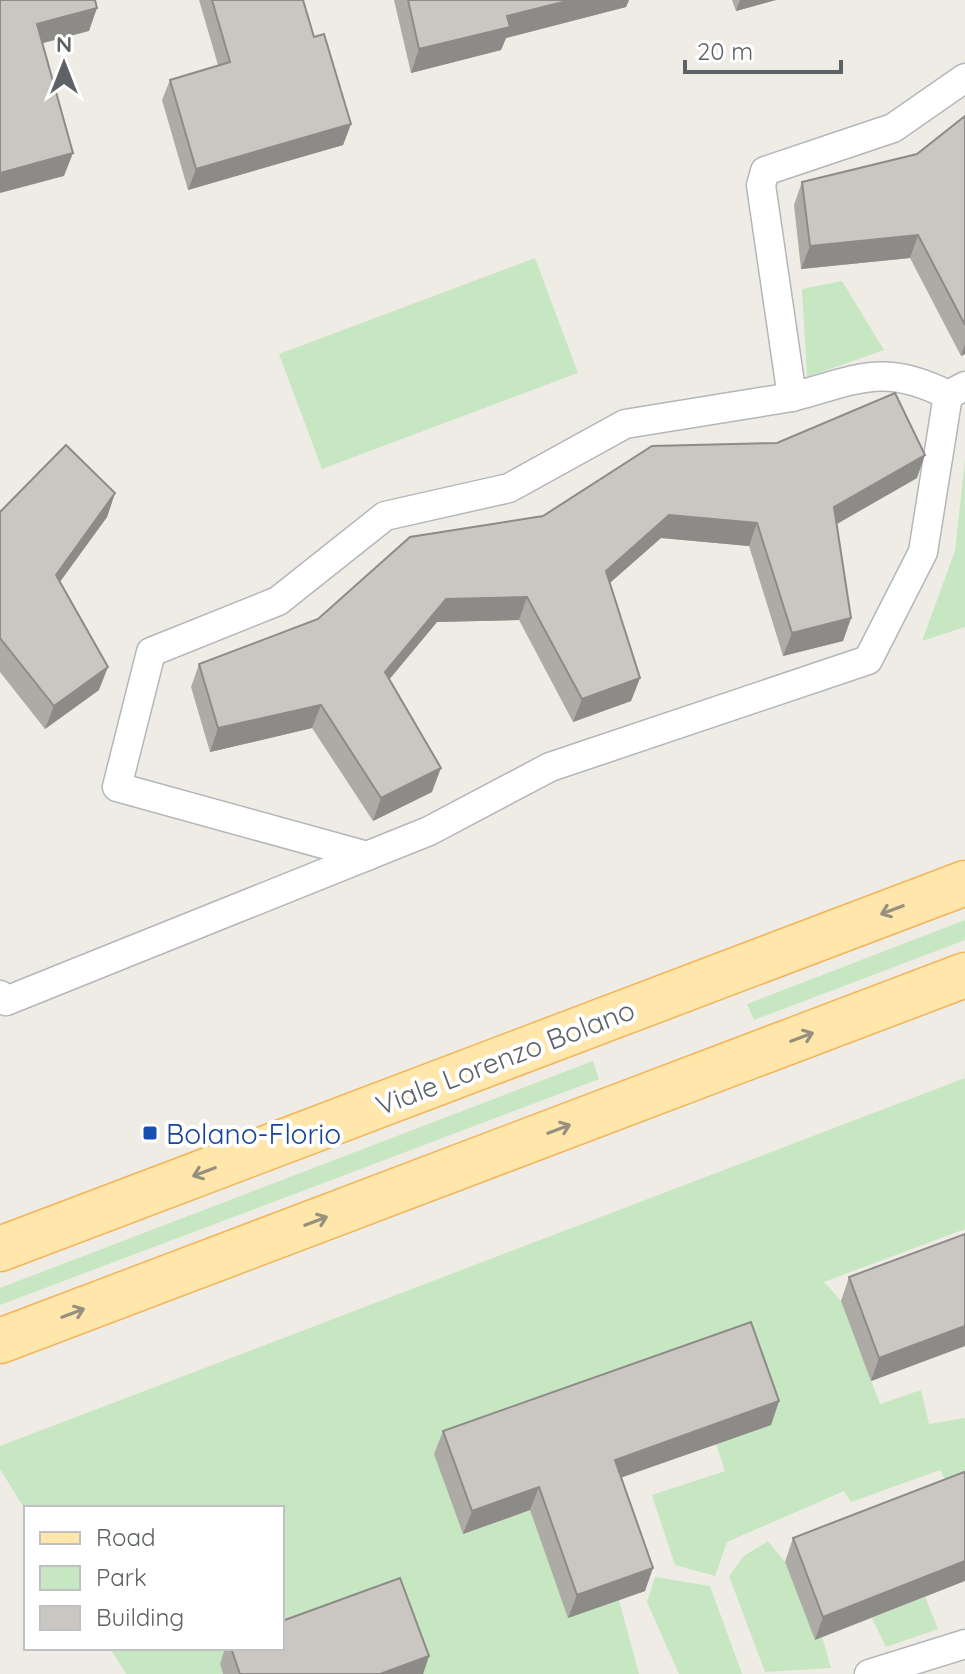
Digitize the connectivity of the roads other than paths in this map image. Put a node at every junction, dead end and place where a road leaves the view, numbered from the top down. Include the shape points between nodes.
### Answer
1 (965, 78) edge
2 (956, 390) edge
3 (792, 397) junction
4 (367, 856) junction
5 (965, 883) edge
6 (965, 975) edge
7 (0, 995) edge
8 (0, 1249) edge
9 (0, 1341) edge
10 (965, 1644) edge
11 (869, 1674) edge

1 - 3 lane via 893,128 765,171 761,185
2 - 3 lane via 879,374
2 - 4 lane via 923,552 868,660 550,767 429,831
3 - 4 lane via 625,424 509,488 385,516 278,601 151,652 117,787
4 - 7 lane via 6,1001
5 -> 8 main road, Viale Lorenzo Bolano
9 -> 6 main road
10 - 11 lane

